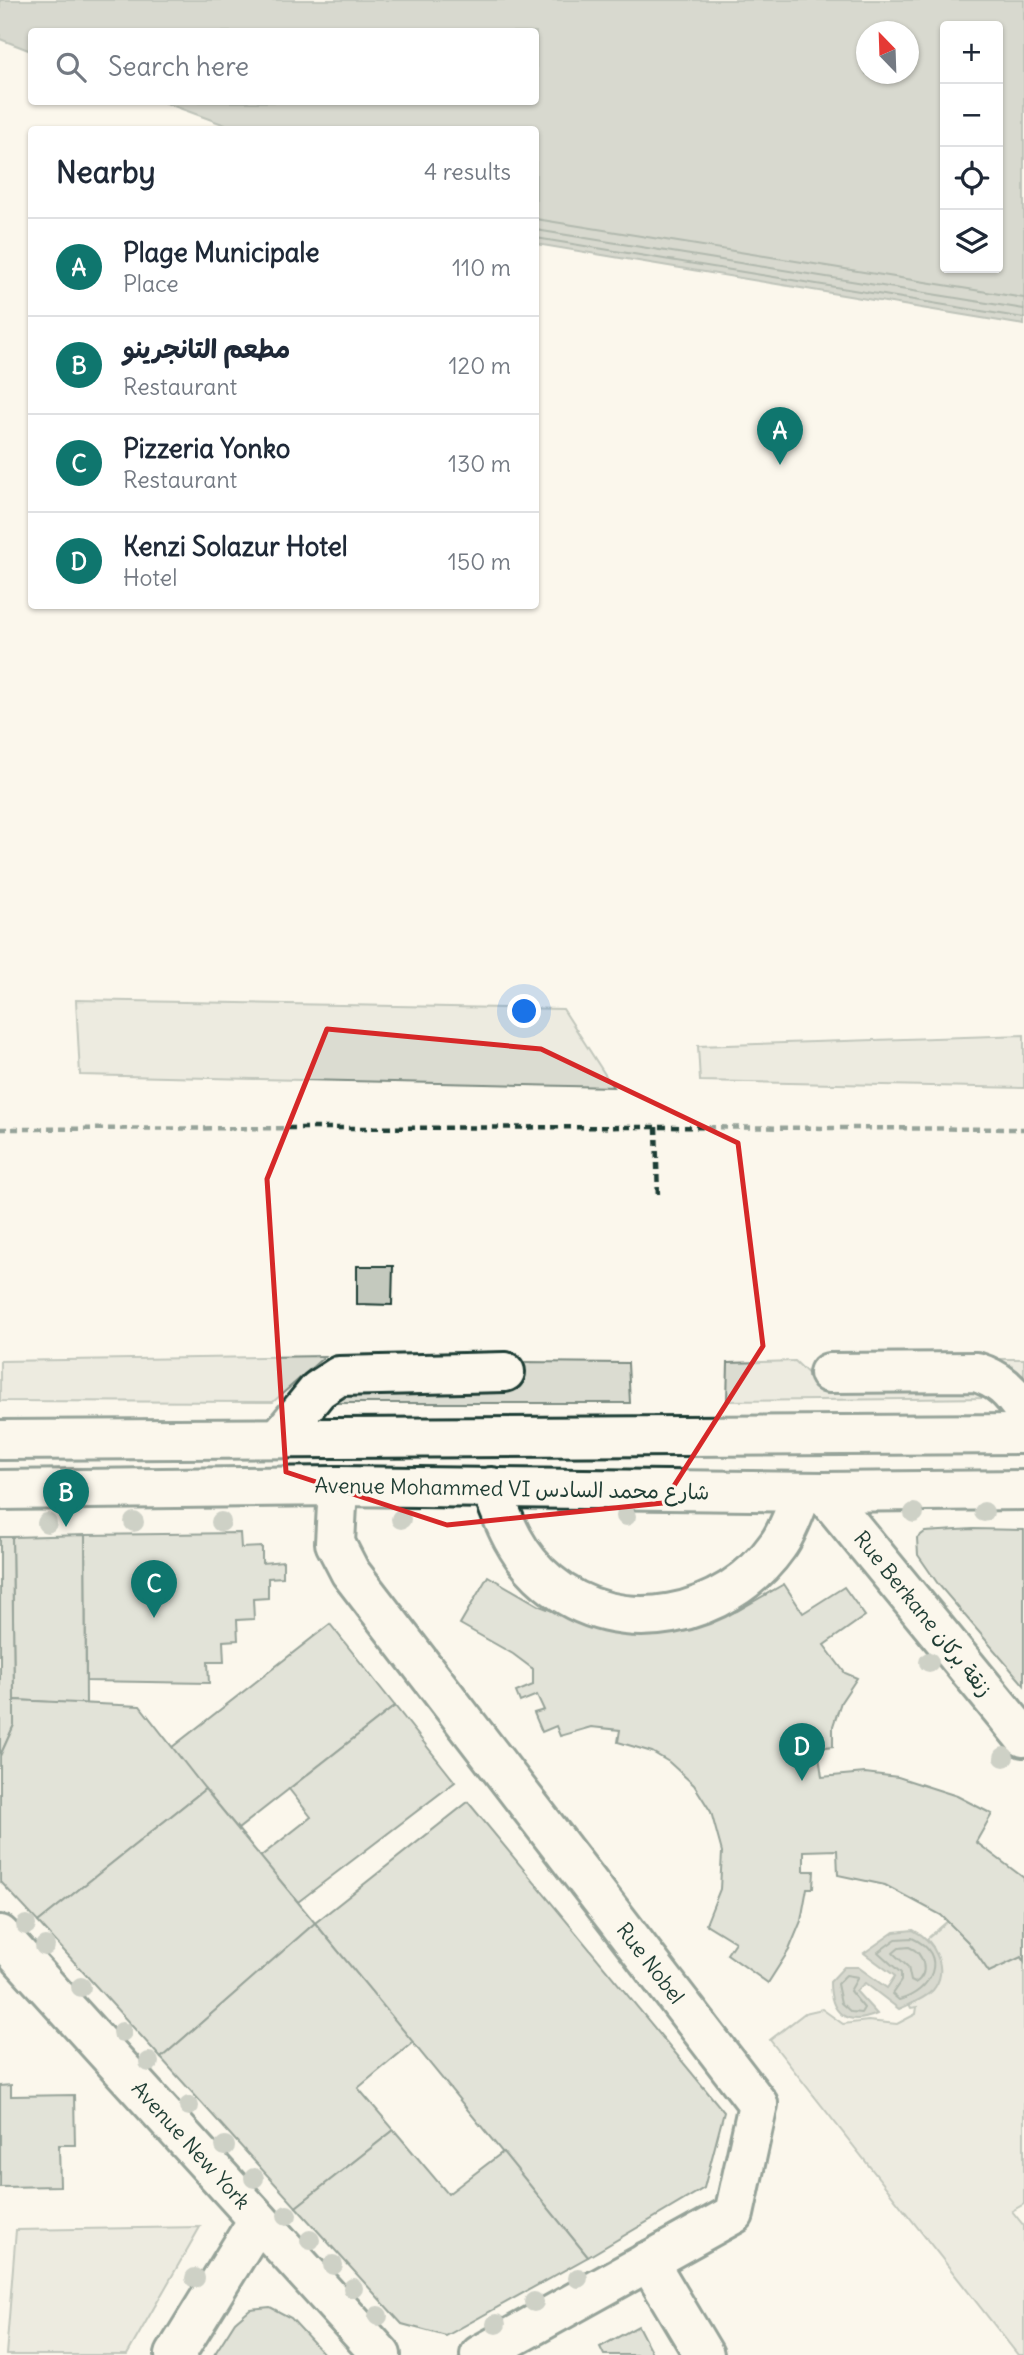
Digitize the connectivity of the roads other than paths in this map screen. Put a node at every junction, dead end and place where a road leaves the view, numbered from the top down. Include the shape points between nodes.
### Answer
1 (505, 1372) dead end
2 (829, 1373) dead end
3 (1024, 1411) edge
4 (1024, 1434) edge
5 (279, 1438) junction
6 (0, 1440) edge
7 (338, 1486) junction
8 (491, 1487) junction
9 (0, 1490) edge
10 (1024, 1490) edge
11 (813, 1492) junction
12 (1024, 1737) edge
13 (0, 1935) edge
14 (258, 2220) junction
15 (648, 2262) junction
16 (175, 2355) edge
17 (381, 2355) edge
18 (480, 2355) edge
19 (704, 2355) edge

1 - 5 street via 339,1376 317,1390
2 - 3 street via 976,1372 996,1378
4 - 5 street
5 - 6 street
7 - 8 street, Avenue Mohammed VI شارع محمد السادس
7 - 9 street, Avenue Mohammed VI شارع محمد السادس
7 - 15 street, Rue Nobel via 335,1543 349,1572 758,2104 734,2214
8 - 11 street, Avenue Mohammed VI شارع محمد السادس
8 - 11 street via 513,1544 548,1583 594,1608 646,1617 697,1609 743,1583 779,1544
10 - 11 street, Avenue Mohammed VI شارع محمد السادس
11 - 12 street, Rue Berkane زنقة بركان
13 - 14 street, Avenue New York
14 - 16 street
14 - 17 street, Avenue New York
15 - 18 street, Rue Nobel
15 - 19 street

